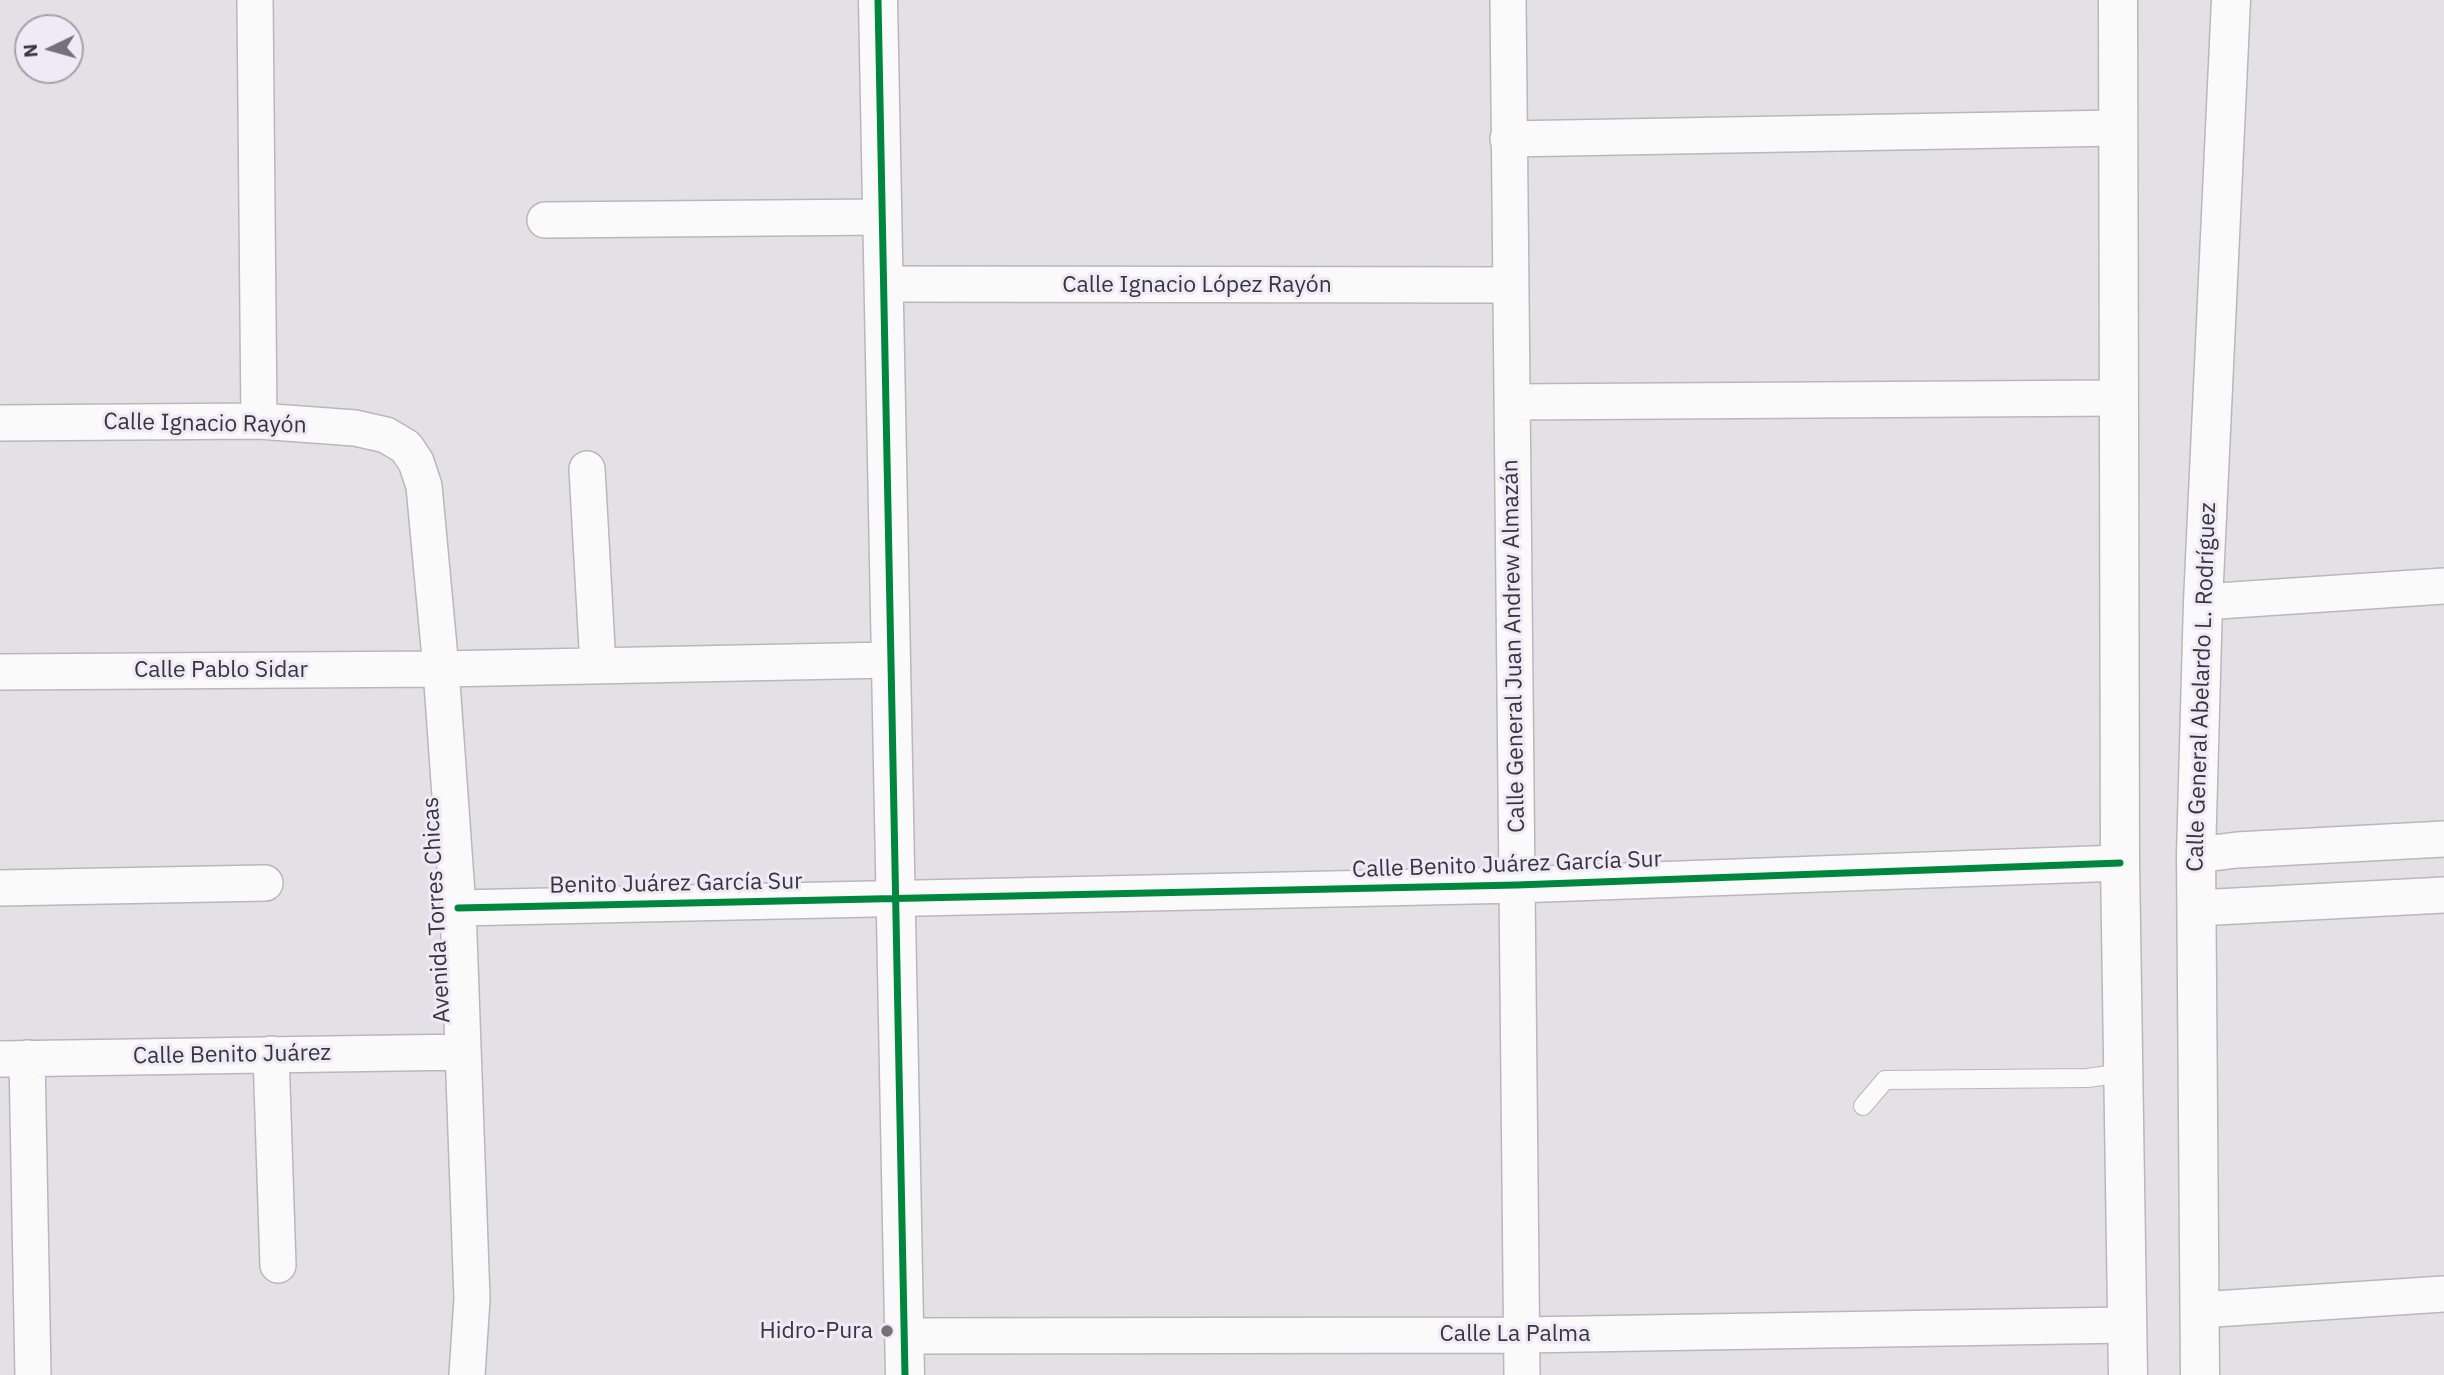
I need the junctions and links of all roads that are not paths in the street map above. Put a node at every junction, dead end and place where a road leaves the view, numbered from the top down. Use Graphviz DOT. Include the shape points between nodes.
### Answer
graph roads {
  1 [pos="256,0"];
  2 [pos="878,0"];
  3 [pos="1508,0"];
  4 [pos="2118,0"];
  5 [pos="2231,0"];
  6 [pos="2117,128"];
  7 [pos="1508,139"];
  8 [pos="882,217"];
  9 [pos="545,220"];
  10 [pos="883,284"];
  11 [pos="1510,285"];
  12 [pos="2118,398"];
  13 [pos="1512,402"];
  14 [pos="259,421"];
  15 [pos="0,423"];
  16 [pos="406,447"];
  17 [pos="587,469"];
  18 [pos="2444,586"];
  19 [pos="2203,602"];
  20 [pos="890,660"];
  21 [pos="598,666"];
  22 [pos="441,669"];
  23 [pos="0,672"];
  24 [pos="2444,839"];
  25 [pos="2196,855"];
  26 [pos="2120,863"];
  27 [pos="265,883"];
  28 [pos="1517,885"];
  29 [pos="0,888"];
  30 [pos="2444,895"];
  31 [pos="895,898"];
  32 [pos="458,908"];
  33 [pos="2197,908"];
  34 [pos="463,1052"];
  35 [pos="271,1054"];
  36 [pos="13,1059"];
  37 [pos="2124,1073"];
  38 [pos="1863,1106"];
  39 [pos="278,1265"];
  40 [pos="2444,1294"];
  41 [pos="2199,1310"];
  42 [pos="2126,1325"];
  43 [pos="1522,1335"];
  44 [pos="905,1336"];
  45 [pos="33,1375"];
  46 [pos="467,1375"];
  47 [pos="905,1375"];
  48 [pos="1522,1375"];
  49 [pos="2129,1375"];
  50 [pos="2200,1375"];
  1 -- 14 [label="street"];
  2 -- 8 [label="main road"];
  3 -- 7 [label="street, Calle General Juan Andrew Almazán"];
  4 -- 6 [label="main road"];
  5 -- 19 [label="main road, Calle General Abelardo L. Rodríguez"];
  6 -- 7 [label="street"];
  6 -- 12 [label="main road"];
  7 -- 11 [label="street, Calle General Juan Andrew Almazán"];
  8 -- 9 [label="street"];
  8 -- 10 [label="main road"];
  10 -- 11 [label="street, Calle Ignacio López Rayón"];
  10 -- 20 [label="main road"];
  11 -- 13 [label="street, Calle General Juan Andrew Almazán"];
  12 -- 13 [label="street"];
  12 -- 26 [label="main road"];
  13 -- 28 [label="street, Calle General Juan Andrew Almazán"];
  14 -- 15 [label="street, Calle Ignacio Rayón"];
  14 -- 16 [label="street, Calle Ignacio Rayón" via="355,428 386,435"];
  16 -- 22 [label="street, Avenida Torres Chicas" via="424,486"];
  17 -- 21 [label="street"];
  18 -- 19 [label="street"];
  19 -- 25 [label="main road, Calle General Abelardo L. Rodríguez"];
  20 -- 21 [label="street, Calle Pablo Sidar"];
  20 -- 31 [label="main road"];
  21 -- 22 [label="street, Calle Pablo Sidar"];
  22 -- 23 [label="street, Calle Pablo Sidar"];
  22 -- 32 [label="street, Avenida Torres Chicas"];
  24 -- 25 [label="street"];
  25 -- 33 [label="main road, Calle General Abelardo L. Rodríguez"];
  26 -- 28 [label="street, Calle Benito Juárez García Sur"];
  26 -- 37 [label="main road"];
  27 -- 29 [label="street"];
  28 -- 31 [label="street, Calle Benito Juárez García Sur"];
  28 -- 43 [label="street, Calle General Juan Andrew Almazán"];
  30 -- 33 [label="street"];
  31 -- 32 [label="street, Benito Juárez García Sur"];
  31 -- 44 [label="main road"];
  32 -- 34 [label="street, Avenida Torres Chicas"];
  33 -- 41 [label="main road, Calle General Abelardo L. Rodríguez"];
  34 -- 35 [label="street, Calle Benito Juárez"];
  34 -- 46 [label="street, Avenida Torres Chicas" via="472,1299"];
  35 -- 36 [label="street, Calle Benito Juárez"];
  35 -- 39 [label="street"];
  36 -- 45 [label="street"];
  37 -- 38 [label="lane" via="2087,1078 1885,1080"];
  37 -- 42 [label="main road"];
  40 -- 41 [label="street"];
  41 -- 50 [label="main road, Calle General Abelardo L. Rodríguez"];
  42 -- 43 [label="street, Calle La Palma"];
  42 -- 49 [label="main road"];
  43 -- 44 [label="street, Calle La Palma"];
  43 -- 48 [label="street, Calle General Juan Andrew Almazán"];
  44 -- 47 [label="main road"];
}
